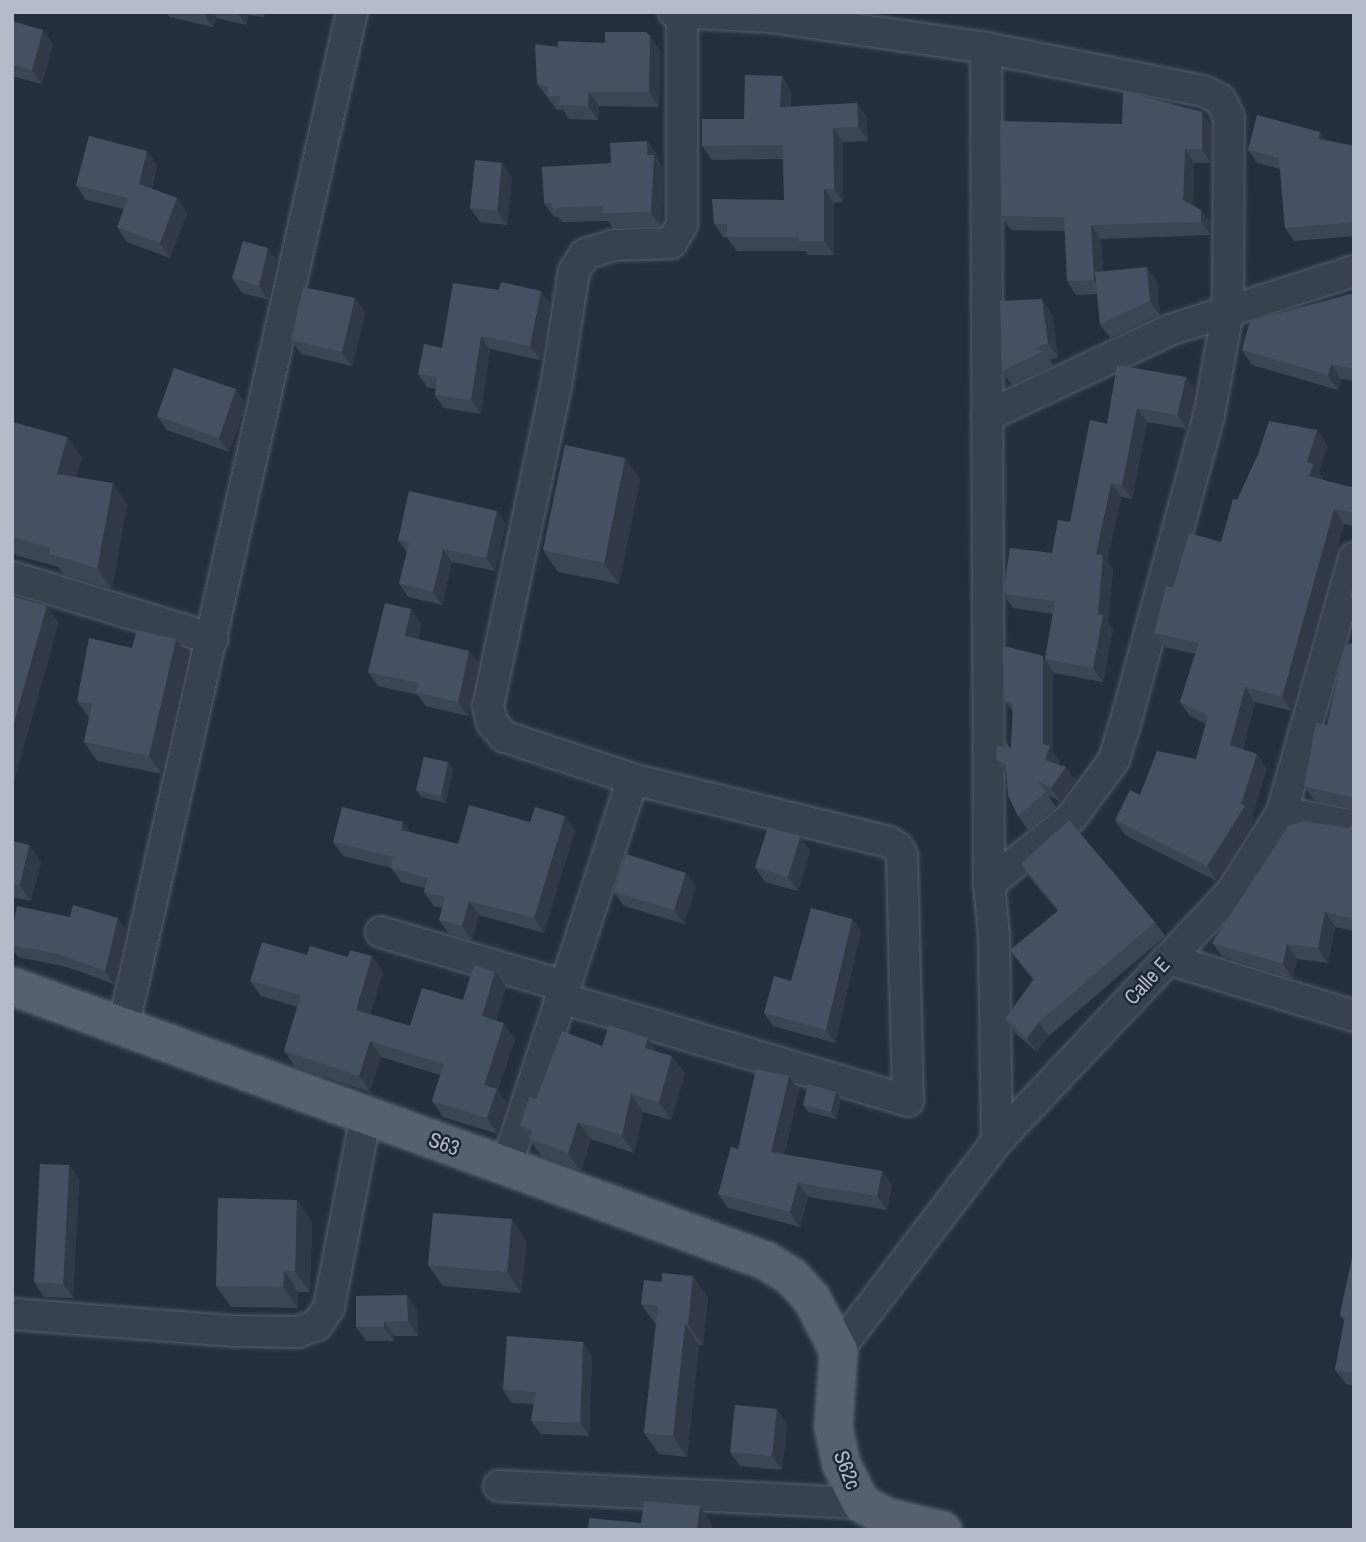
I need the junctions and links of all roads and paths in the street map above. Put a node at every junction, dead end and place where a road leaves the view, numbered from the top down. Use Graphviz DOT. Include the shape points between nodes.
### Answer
graph roads {
  1 [pos="352,12"];
  2 [pos="674,12"];
  3 [pos="682,12"];
  4 [pos="986,48"];
  5 [pos="1354,271"];
  6 [pos="1228,311"];
  7 [pos="987,416"];
  8 [pos="1354,558"];
  9 [pos="12,577"];
  10 [pos="1346,620"];
  11 [pos="213,639"];
  12 [pos="634,779"];
  13 [pos="1282,812"];
  14 [pos="1354,826"];
  15 [pos="989,884"];
  16 [pos="381,932"];
  17 [pos="1168,959"];
  18 [pos="12,986"];
  19 [pos="563,992"];
  20 [pos="1354,1016"];
  21 [pos="123,1028"];
  22 [pos="366,1115"];
  23 [pos="997,1141"];
  24 [pos="506,1167"];
  25 [pos="12,1314"];
  26 [pos="838,1350"];
  27 [pos="499,1486"];
  28 [pos="861,1503"];
  29 [pos="923,1528"];
  1 -- 11 [label="street"];
  2 -- 3 [label="street"];
  3 -- 4 [label="street" via="771,16"];
  3 -- 12 [label="street" via="682,225 671,243 614,245 585,254 574,271 556,387 488,706 492,723 505,737"];
  4 -- 6 [label="street" via="1204,92 1221,100 1229,117"];
  4 -- 7 [label="street"];
  5 -- 6 [label="street"];
  6 -- 7 [label="street" via="1170,330"];
  6 -- 15 [label="street" via="1209,415 1114,760 1071,818"];
  7 -- 15 [label="street"];
  8 -- 10 [label="street, Calle E"];
  9 -- 11 [label="street"];
  10 -- 13 [label="street, Calle E"];
  11 -- 21 [label="street"];
  12 -- 19 [label="street"];
  12 -- 19 [label="street" via="889,842 898,848 902,855 908,1101"];
  13 -- 14 [label="street"];
  13 -- 17 [label="street, Calle E" via="1230,894"];
  15 -- 23 [label="street"];
  16 -- 19 [label="street"];
  17 -- 20 [label="street"];
  17 -- 23 [label="street, Calle E"];
  18 -- 21 [label="main road, S63"];
  19 -- 24 [label="street"];
  21 -- 22 [label="main road, S63"];
  22 -- 24 [label="main road, S63"];
  22 -- 25 [label="street" via="329,1307 317,1325 298,1332 234,1331"];
  23 -- 26 [label="street, Calle E"];
  24 -- 26 [label="main road, S63" via="765,1261 791,1276 811,1298"];
  26 -- 28 [label="main road, S62c" via="833,1427 841,1464"];
  27 -- 28 [label="street"];
  28 -- 29 [label="main road, S62c"];
}
